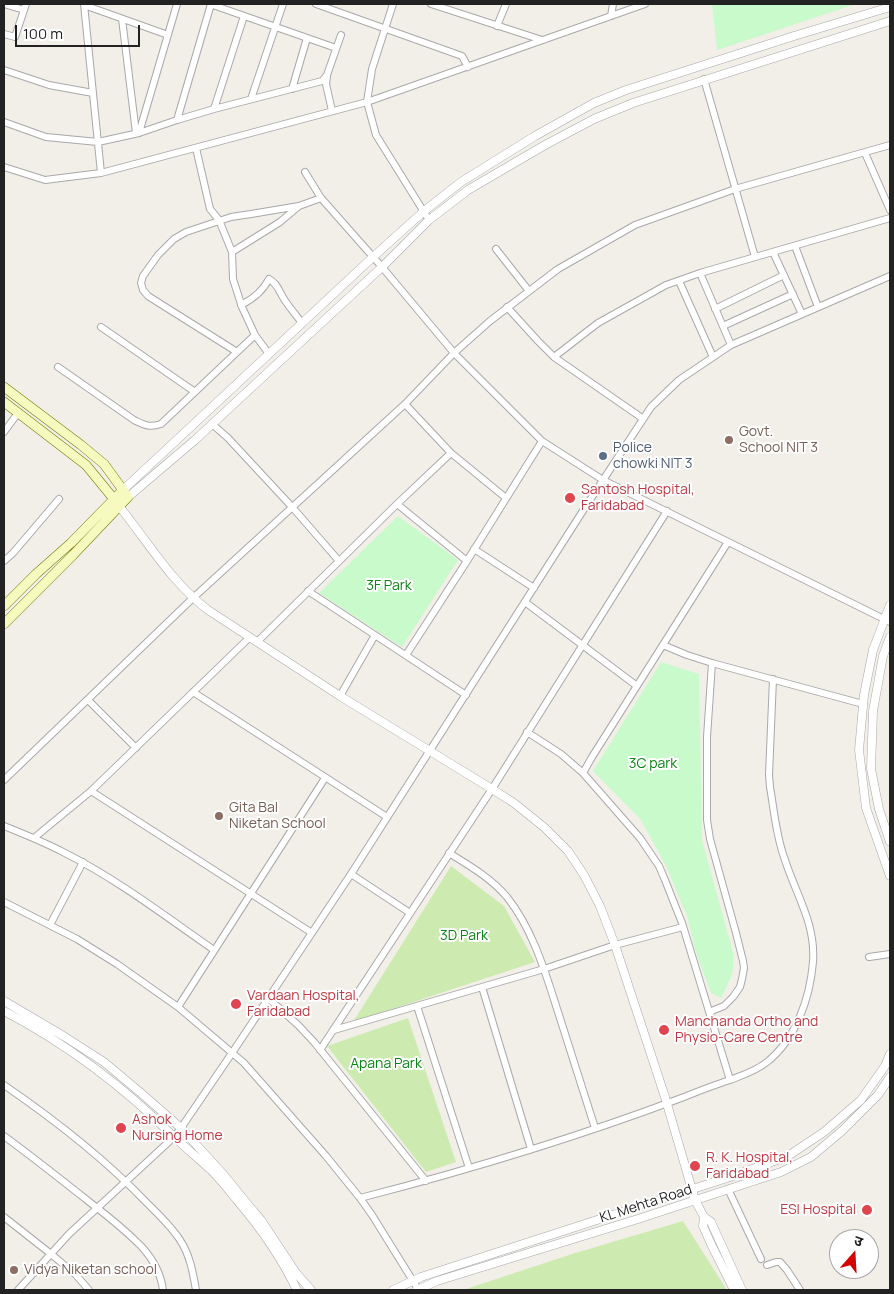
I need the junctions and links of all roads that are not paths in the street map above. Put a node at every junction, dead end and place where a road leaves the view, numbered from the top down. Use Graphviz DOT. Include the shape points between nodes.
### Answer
graph roads {
  1 [pos="4,4"];
  2 [pos="178,4"];
  3 [pos="211,4"];
  4 [pos="283,4"];
  5 [pos="316,4"];
  6 [pos="393,4"];
  7 [pos="431,4"];
  8 [pos="506,4"];
  9 [pos="613,4"];
  10 [pos="645,4"];
  11 [pos="84,5"];
  12 [pos="25,7"];
  13 [pos="890,7"];
  14 [pos="244,16"];
  15 [pos="611,16"];
  16 [pos="122,18"];
  17 [pos="890,21"];
  18 [pos="275,26"];
  19 [pos="497,26"];
  20 [pos="385,28"];
  21 [pos="4,34"];
  22 [pos="168,35"];
  23 [pos="341,35"];
  24 [pos="307,38"];
  25 [pos="542,40"];
  26 [pos="336,48"];
  27 [pos="468,67"];
  28 [pos="4,70"];
  29 [pos="327,75"];
  30 [pos="704,79"];
  31 [pos="292,89"];
  32 [pos="93,93"];
  33 [pos="251,99"];
  34 [pos="367,102"];
  35 [pos="214,109"];
  36 [pos="332,111"];
  37 [pos="177,120"];
  38 [pos="4,122"];
  39 [pos="137,133"];
  40 [pos="98,142"];
  41 [pos="890,146"];
  42 [pos="196,148"];
  43 [pos="865,153"];
  44 [pos="4,167"];
  45 [pos="306,172"];
  46 [pos="101,173"];
  47 [pos="735,188"];
  48 [pos="321,198"];
  49 [pos="299,206"];
  50 [pos="890,210"];
  51 [pos="423,212"];
  52 [pos="890,218"];
  53 [pos="219,220"];
  54 [pos="429,220"];
  55 [pos="795,246"];
  56 [pos="496,248"];
  57 [pos="232,252"];
  58 [pos="773,252"];
  59 [pos="373,257"];
  60 [pos="755,257"];
  61 [pos="382,267"];
  62 [pos="700,273"];
  63 [pos="784,275"];
  64 [pos="890,276"];
  65 [pos="679,281"];
  66 [pos="529,291"];
  67 [pos="793,294"];
  68 [pos="242,305"];
  69 [pos="508,307"];
  70 [pos="818,307"];
  71 [pos="715,309"];
  72 [pos="802,314"];
  73 [pos="302,323"];
  74 [pos="723,326"];
  75 [pos="101,327"];
  76 [pos="255,335"];
  77 [pos="731,345"];
  78 [pos="237,352"];
  79 [pos="269,354"];
  80 [pos="454,354"];
  81 [pos="554,357"];
  82 [pos="713,357"];
  83 [pos="58,367"];
  84 [pos="4,387"];
  85 [pos="195,392"];
  86 [pos="4,402"];
  87 [pos="405,404"];
  88 [pos="18,413"];
  89 [pos="642,418"];
  90 [pos="212,424"];
  91 [pos="4,432"];
  92 [pos="542,441"];
  93 [pos="451,452"];
  94 [pos="603,480"];
  95 [pos="125,494"];
  96 [pos="506,498"];
  97 [pos="59,499"];
  98 [pos="117,502"];
  99 [pos="397,504"];
  100 [pos="293,508"];
  101 [pos="667,511"];
  102 [pos="728,542"];
  103 [pos="474,549"];
  104 [pos="4,561"];
  105 [pos="339,561"];
  106 [pos="466,562"];
  107 [pos="534,588"];
  108 [pos="308,591"];
  109 [pos="193,598"];
  110 [pos="525,602"];
  111 [pos="890,605"];
  112 [pos="4,606"];
  113 [pos="888,621"];
  114 [pos="4,624"];
  115 [pos="375,635"];
  116 [pos="890,637"];
  117 [pos="253,639"];
  118 [pos="663,645"];
  119 [pos="583,646"];
  120 [pos="406,655"];
  121 [pos="712,663"];
  122 [pos="773,679"];
  123 [pos="637,686"];
  124 [pos="193,692"];
  125 [pos="466,695"];
  126 [pos="340,696"];
  127 [pos="88,700"];
  128 [pos="863,704"];
  129 [pos="527,732"];
  130 [pos="136,748"];
  131 [pos="430,751"];
  132 [pos="583,774"];
  133 [pos="325,778"];
  134 [pos="4,780"];
  135 [pos="492,789"];
  136 [pos="90,791"];
  137 [pos="387,817"];
  138 [pos="4,826"];
  139 [pos="34,838"];
  140 [pos="890,842"];
  141 [pos="449,853"];
  142 [pos="82,862"];
  143 [pos="351,874"];
  144 [pos="890,876"];
  145 [pos="250,894"];
  146 [pos="4,902"];
  147 [pos="410,913"];
  148 [pos="50,925"];
  149 [pos="683,927"];
  150 [pos="312,933"];
  151 [pos="615,946"];
  152 [pos="214,950"];
  153 [pos="890,954"];
  154 [pos="869,957"];
  155 [pos="544,969"];
  156 [pos="482,987"];
  157 [pos="268,998"];
  158 [pos="4,1001"];
  159 [pos="417,1006"];
  160 [pos="178,1007"];
  161 [pos="4,1011"];
  162 [pos="709,1012"];
  163 [pos="334,1030"];
  164 [pos="320,1050"];
  165 [pos="232,1053"];
  166 [pos="890,1054"];
  167 [pos="890,1077"];
  168 [pos="730,1080"];
  169 [pos="4,1085"];
  170 [pos="667,1104"];
  171 [pos="181,1128"];
  172 [pos="594,1128"];
  173 [pos="4,1136"];
  174 [pos="174,1137"];
  175 [pos="531,1149"];
  176 [pos="469,1168"];
  177 [pos="126,1181"];
  178 [pos="426,1181"];
  179 [pos="728,1189"];
  180 [pos="692,1190"];
  181 [pos="360,1198"];
  182 [pos="696,1200"];
  183 [pos="97,1208"];
  184 [pos="4,1217"];
  185 [pos="704,1218"];
  186 [pos="51,1254"];
  187 [pos="761,1259"];
  188 [pos="768,1265"];
  189 [pos="413,1281"];
  190 [pos="18,1290"];
  191 [pos="89,1290"];
  192 [pos="162,1290"];
  193 [pos="196,1290"];
  194 [pos="296,1290"];
  195 [pos="311,1290"];
  196 [pos="393,1290"];
  197 [pos="417,1290"];
  198 [pos="734,1290"];
  199 [pos="742,1290"];
  200 [pos="800,1290"];
  1 -- 12 [label="street"];
  2 -- 22 [label="street"];
  3 -- 14 [label="street"];
  3 -- 37 [label="street"];
  4 -- 18 [label="street"];
  5 -- 20 [label="street"];
  6 -- 20 [label="street"];
  7 -- 19 [label="street"];
  8 -- 19 [label="street"];
  9 -- 15 [label="street"];
  10 -- 15 [label="street"];
  11 -- 16 [label="street"];
  11 -- 32 [label="street"];
  12 -- 21 [label="street" via="15,38"];
  13 -- 51 [label="street" via="635,87 594,104 461,182"];
  14 -- 18 [label="street"];
  14 -- 35 [label="street"];
  15 -- 25 [label="street"];
  16 -- 22 [label="street"];
  16 -- 39 [label="street"];
  17 -- 30 [label="street"];
  18 -- 24 [label="street"];
  18 -- 33 [label="street"];
  19 -- 25 [label="street"];
  20 -- 27 [label="street" via="462,56"];
  20 -- 34 [label="street" via="372,69"];
  22 -- 39 [label="street"];
  23 -- 26 [label="street"];
  24 -- 26 [label="street"];
  24 -- 31 [label="street"];
  25 -- 27 [label="street"];
  26 -- 29 [label="street"];
  27 -- 34 [label="street"];
  28 -- 32 [label="street" via="49,85"];
  29 -- 31 [label="street" via="322,81"];
  29 -- 36 [label="street"];
  30 -- 47 [label="street"];
  30 -- 54 [label="street" via="594,119 468,190"];
  31 -- 33 [label="street"];
  32 -- 40 [label="street"];
  33 -- 35 [label="street"];
  34 -- 36 [label="street"];
  34 -- 51 [label="street" via="376,135"];
  35 -- 37 [label="street"];
  36 -- 42 [label="street"];
  37 -- 39 [label="street"];
  38 -- 40 [label="street" via="46,136"];
  39 -- 40 [label="street"];
  40 -- 46 [label="street"];
  41 -- 43 [label="street"];
  42 -- 46 [label="street"];
  42 -- 53 [label="street" via="210,209"];
  43 -- 47 [label="street"];
  43 -- 50 [label="street"];
  44 -- 46 [label="street" via="45,180"];
  45 -- 48 [label="street"];
  47 -- 60 [label="street"];
  47 -- 66 [label="street" via="635,225 558,269"];
  48 -- 49 [label="street"];
  48 -- 59 [label="street"];
  49 -- 53 [label="street"];
  49 -- 57 [label="street"];
  51 -- 54 [label="street"];
  51 -- 59 [label="street"];
  52 -- 55 [label="street"];
  53 -- 57 [label="street"];
  53 -- 78 [label="street" via="174,239 158,255 143,276 142,283 148,296"];
  54 -- 61 [label="street"];
  55 -- 58 [label="street"];
  55 -- 70 [label="street"];
  56 -- 66 [label="street"];
  57 -- 68 [label="street" via="233,279"];
  58 -- 60 [label="street"];
  58 -- 63 [label="street"];
  59 -- 61 [label="street"];
  59 -- 73 [label="street"];
  60 -- 62 [label="street"];
  61 -- 80 [label="street"];
  61 -- 90 [label="street"];
  62 -- 65 [label="street"];
  62 -- 71 [label="street"];
  63 -- 67 [label="street"];
  63 -- 71 [label="street"];
  64 -- 70 [label="street"];
  65 -- 81 [label="street" via="666,285 598,324"];
  65 -- 82 [label="street"];
  66 -- 69 [label="street"];
  67 -- 72 [label="street"];
  67 -- 74 [label="street"];
  68 -- 73 [label="street" via="253,298 269,279"];
  68 -- 76 [label="street"];
  69 -- 80 [label="street"];
  69 -- 81 [label="street"];
  70 -- 72 [label="street"];
  71 -- 74 [label="street"];
  72 -- 77 [label="street"];
  73 -- 79 [label="street"];
  74 -- 77 [label="street"];
  75 -- 85 [label="street"];
  76 -- 78 [label="street"];
  76 -- 79 [label="street"];
  77 -- 82 [label="street"];
  78 -- 85 [label="street"];
  79 -- 95 [label="street"];
  80 -- 87 [label="street"];
  80 -- 92 [label="street"];
  81 -- 89 [label="street"];
  82 -- 89 [label="street" via="679,380"];
  83 -- 85 [label="street" via="144,425 161,424"];
  84 -- 95 [label="main road" via="104,464"];
  86 -- 88 [label="main road"];
  87 -- 93 [label="street"];
  87 -- 100 [label="street"];
  88 -- 91 [label="street"];
  88 -- 98 [label="main road" via="86,464"];
  89 -- 94 [label="street"];
  90 -- 95 [label="street"];
  90 -- 100 [label="street"];
  92 -- 94 [label="street"];
  92 -- 96 [label="street"];
  93 -- 96 [label="street"];
  93 -- 99 [label="street"];
  94 -- 101 [label="street"];
  94 -- 107 [label="street"];
  95 -- 98 [label="main road"];
  96 -- 103 [label="street"];
  97 -- 104 [label="street"];
  98 -- 109 [label="street" via="170,573"];
  98 -- 112 [label="main road"];
  98 -- 114 [label="main road" via="74,555"];
  99 -- 105 [label="street"];
  99 -- 106 [label="street"];
  100 -- 105 [label="street"];
  100 -- 109 [label="street"];
  101 -- 102 [label="street"];
  101 -- 119 [label="street"];
  102 -- 113 [label="street"];
  102 -- 118 [label="street"];
  103 -- 106 [label="street"];
  103 -- 107 [label="street"];
  105 -- 108 [label="street"];
  106 -- 120 [label="street"];
  107 -- 110 [label="street"];
  108 -- 115 [label="street"];
  108 -- 117 [label="street"];
  109 -- 117 [label="street"];
  109 -- 127 [label="street"];
  110 -- 119 [label="street"];
  110 -- 125 [label="street"];
  111 -- 113 [label="street"];
  113 -- 128 [label="street" via="873,650"];
  115 -- 120 [label="street"];
  115 -- 126 [label="street"];
  116 -- 140 [label="street" via="883,656 873,711 871,769"];
  117 -- 124 [label="street"];
  117 -- 126 [label="street"];
  118 -- 121 [label="street"];
  118 -- 123 [label="street"];
  119 -- 123 [label="street"];
  119 -- 129 [label="street"];
  120 -- 125 [label="street"];
  121 -- 122 [label="street"];
  121 -- 162 [label="street" via="707,737 708,826 744,968 740,987 733,997 724,1006"];
  122 -- 128 [label="street"];
  122 -- 168 [label="street" via="770,787 784,858 810,927 813,960 805,1002 781,1048 761,1067"];
  123 -- 132 [label="street"];
  124 -- 130 [label="street"];
  124 -- 133 [label="street"];
  125 -- 131 [label="street"];
  126 -- 131 [label="street"];
  127 -- 130 [label="street"];
  127 -- 134 [label="street"];
  128 -- 144 [label="street" via="859,750 866,808"];
  129 -- 132 [label="street" via="561,754"];
  129 -- 135 [label="street"];
  130 -- 136 [label="street"];
  131 -- 135 [label="street"];
  131 -- 137 [label="street"];
  132 -- 149 [label="street" via="640,838 665,880"];
  133 -- 137 [label="street"];
  133 -- 145 [label="street"];
  135 -- 141 [label="street"];
  135 -- 151 [label="street" via="514,803 568,851 600,906"];
  136 -- 139 [label="street"];
  136 -- 145 [label="street"];
  137 -- 143 [label="street"];
  138 -- 139 [label="street"];
  139 -- 142 [label="street"];
  141 -- 147 [label="street"];
  141 -- 155 [label="street" via="484,875 506,896 525,925"];
  142 -- 148 [label="street"];
  142 -- 152 [label="street"];
  143 -- 147 [label="street"];
  143 -- 150 [label="street"];
  145 -- 150 [label="street"];
  145 -- 152 [label="street"];
  146 -- 148 [label="street"];
  147 -- 163 [label="street"];
  148 -- 160 [label="street" via="117,964"];
  149 -- 151 [label="street"];
  149 -- 162 [label="street"];
  150 -- 157 [label="street"];
  151 -- 155 [label="street"];
  151 -- 170 [label="street"];
  152 -- 160 [label="street"];
  153 -- 154 [label="street"];
  155 -- 156 [label="street"];
  155 -- 172 [label="street"];
  156 -- 159 [label="street"];
  156 -- 175 [label="street"];
  157 -- 164 [label="street"];
  157 -- 165 [label="street"];
  158 -- 171 [label="street" via="104,1062"];
  159 -- 163 [label="street"];
  159 -- 176 [label="street"];
  160 -- 165 [label="street"];
  161 -- 174 [label="street" via="106,1076"];
  162 -- 168 [label="street"];
  163 -- 164 [label="street"];
  164 -- 178 [label="street"];
  165 -- 171 [label="street"];
  165 -- 181 [label="street" via="287,1110"];
  166 -- 180 [label="street, KL Mehta Road" via="861,1100 824,1132 788,1156"];
  167 -- 179 [label="street, KL Mehta Road" via="878,1096 811,1156 781,1172"];
  168 -- 170 [label="street"];
  169 -- 177 [label="street" via="78,1139"];
  170 -- 172 [label="street"];
  170 -- 180 [label="street"];
  171 -- 174 [label="street"];
  171 -- 195 [label="street" via="256,1213"];
  172 -- 175 [label="street"];
  173 -- 183 [label="street"];
  174 -- 177 [label="street"];
  174 -- 194 [label="street" via="212,1171 243,1207 276,1252"];
  175 -- 176 [label="street"];
  176 -- 178 [label="street"];
  177 -- 183 [label="street"];
  177 -- 193 [label="street" via="181,1240"];
  178 -- 181 [label="street"];
  179 -- 182 [label="street, KL Mehta Road"];
  179 -- 187 [label="street"];
  180 -- 182 [label="street"];
  180 -- 189 [label="street, KL Mehta Road"];
  181 -- 189 [label="street"];
  182 -- 185 [label="street"];
  182 -- 197 [label="street, KL Mehta Road"];
  183 -- 186 [label="street"];
  183 -- 192 [label="street" via="150,1257"];
  184 -- 186 [label="street"];
  185 -- 198 [label="street" via="703,1226 708,1238"];
  185 -- 199 [label="street" via="711,1222"];
  186 -- 190 [label="street"];
  186 -- 191 [label="street"];
  188 -- 200 [label="street" via="780,1262"];
  189 -- 196 [label="street, KL Mehta Road"];
  189 -- 197 [label="street"];
}
